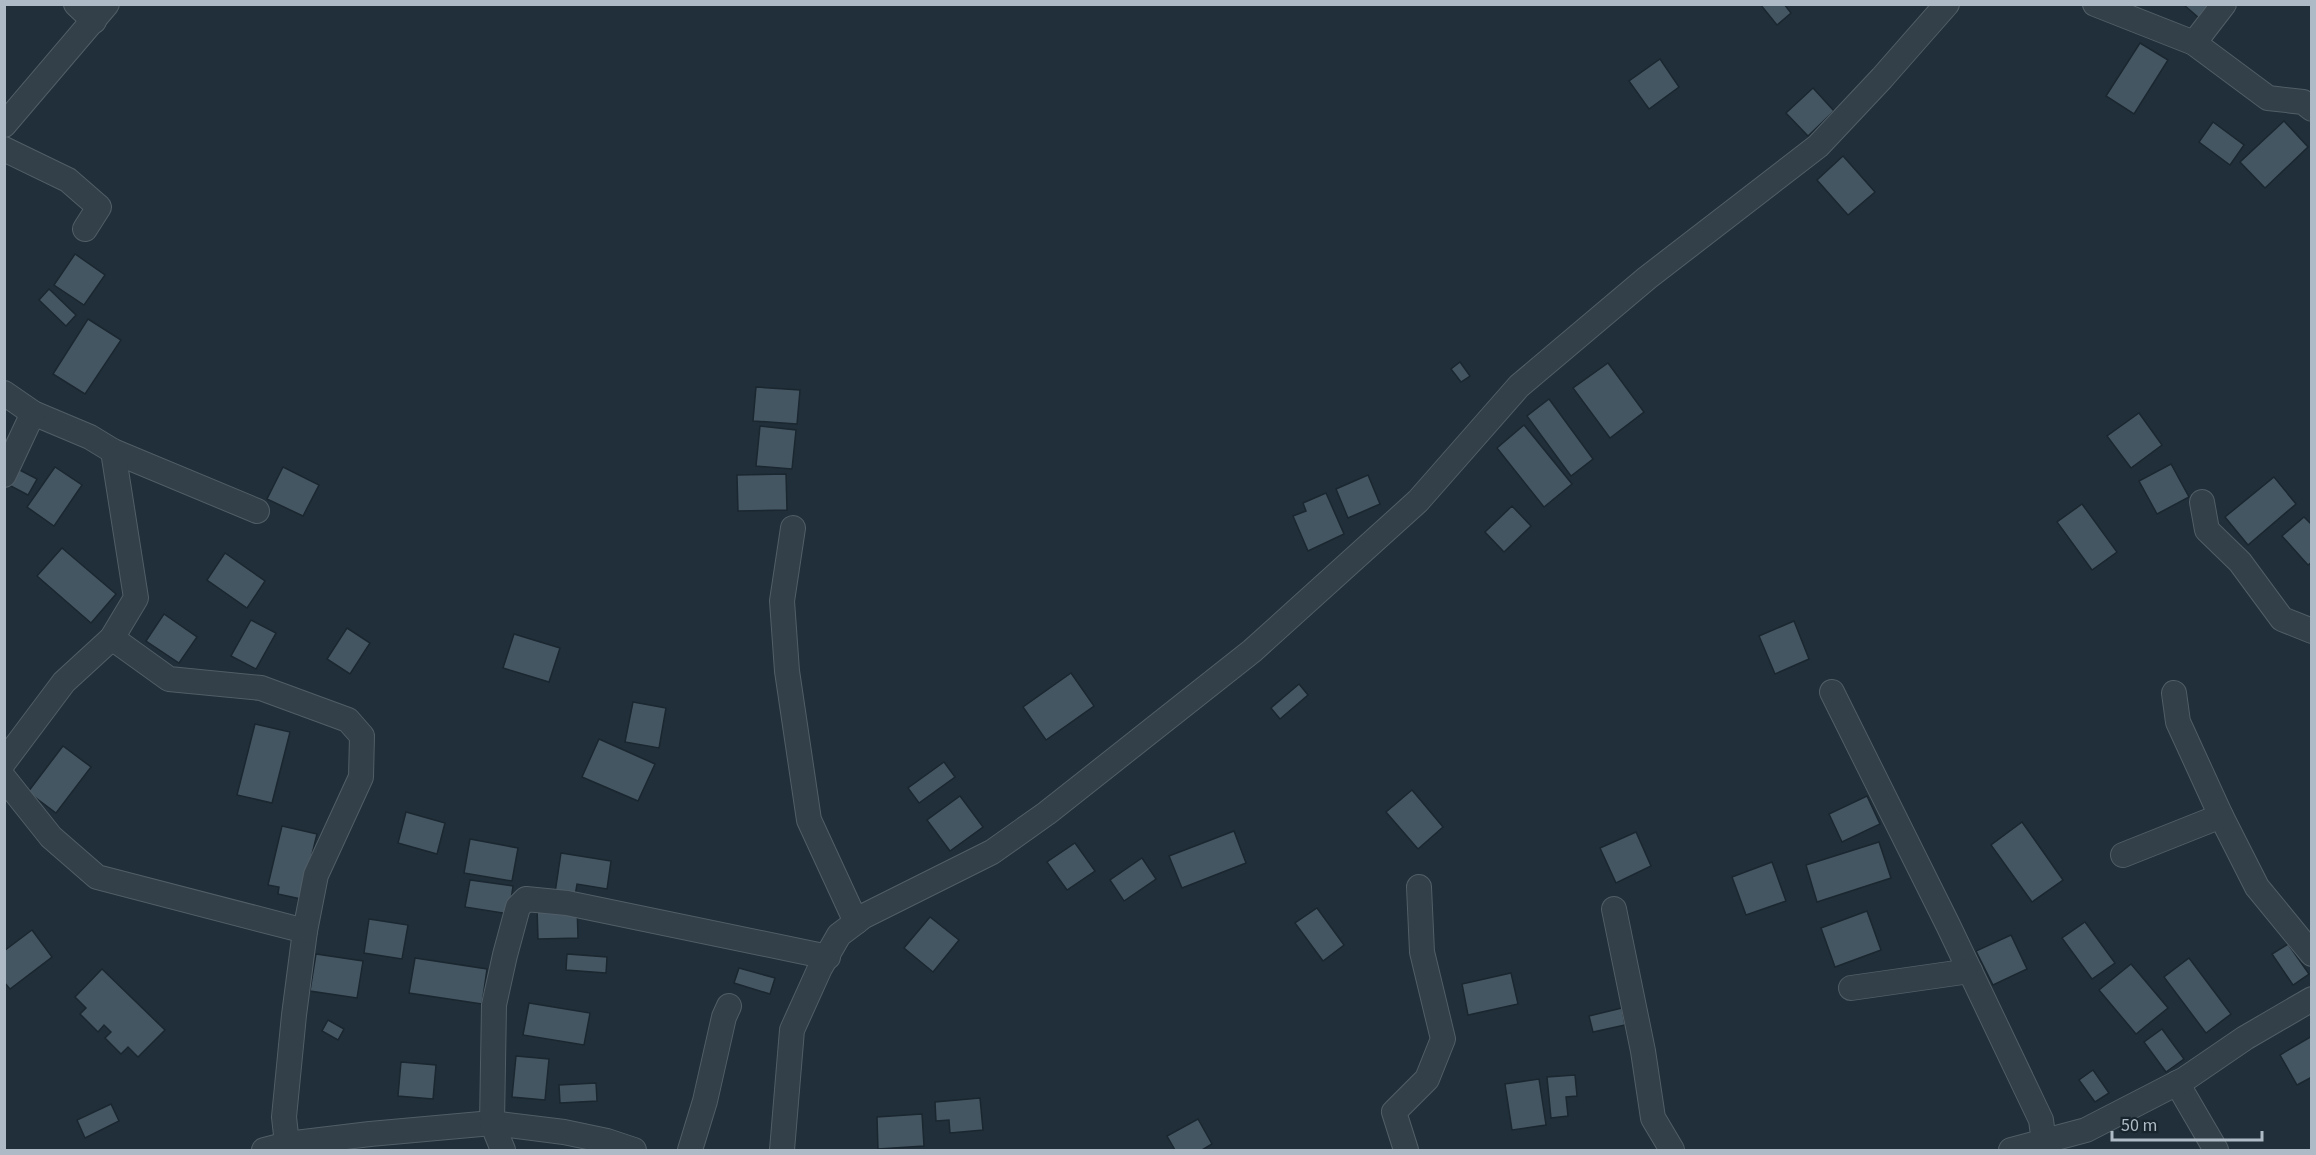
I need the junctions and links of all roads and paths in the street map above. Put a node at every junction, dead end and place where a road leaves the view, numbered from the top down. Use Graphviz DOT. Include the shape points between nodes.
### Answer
graph roads {
  1 [pos="76,4"];
  2 [pos="1947,4"];
  3 [pos="2096,4"];
  4 [pos="2224,4"];
  5 [pos="100,13"];
  6 [pos="2194,43"];
  7 [pos="2312,109"];
  8 [pos="4,125"];
  9 [pos="4,149"];
  10 [pos="85,229"];
  11 [pos="4,393"];
  12 [pos="33,413"];
  13 [pos="113,451"];
  14 [pos="4,476"];
  15 [pos="2202,502"];
  16 [pos="257,511"];
  17 [pos="793,528"];
  18 [pos="2312,631"];
  19 [pos="112,638"];
  20 [pos="1832,692"];
  21 [pos="2174,693"];
  22 [pos="4,762"];
  23 [pos="4,778"];
  24 [pos="2221,816"];
  25 [pos="2123,855"];
  26 [pos="1419,887"];
  27 [pos="1614,909"];
  28 [pos="856,922"];
  29 [pos="305,931"];
  30 [pos="2312,954"];
  31 [pos="828,957"];
  32 [pos="1970,971"];
  33 [pos="1851,988"];
  34 [pos="2312,999"];
  35 [pos="729,1006"];
  36 [pos="2177,1083"];
  37 [pos="492,1124"];
  38 [pos="2044,1142"];
  39 [pos="287,1144"];
  40 [pos="264,1150"];
  41 [pos="503,1150"];
  42 [pos="634,1150"];
  43 [pos="690,1150"];
  44 [pos="782,1150"];
  45 [pos="1406,1150"];
  46 [pos="1672,1150"];
  47 [pos="2011,1150"];
  48 [pos="2216,1150"];
  1 -- 5 [label="street"];
  2 -- 28 [label="street" via="1818,146 1647,278 1519,386 1418,501 1252,651 992,852"];
  3 -- 6 [label="street"];
  4 -- 6 [label="street"];
  5 -- 8 [label="street"];
  6 -- 7 [label="street" via="2268,98 2303,102"];
  9 -- 10 [label="street" via="68,180 99,207"];
  11 -- 12 [label="street"];
  12 -- 13 [label="street"];
  12 -- 14 [label="street"];
  13 -- 16 [label="street"];
  13 -- 19 [label="street" via="136,598"];
  15 -- 18 [label="street" via="2207,530 2240,562 2282,619"];
  17 -- 28 [label="street" via="782,600 787,671 809,820"];
  19 -- 22 [label="street" via="64,682"];
  19 -- 29 [label="street" via="170,679 261,687 348,720 362,736 361,777 316,875"];
  20 -- 32 [label="street"];
  21 -- 24 [label="street" via="2178,722"];
  23 -- 29 [label="street" via="51,837 97,877"];
  24 -- 25 [label="street"];
  24 -- 30 [label="street" via="2257,887"];
  26 -- 45 [label="street" via="1422,952 1443,1038 1427,1079 1394,1112"];
  27 -- 46 [label="street" via="1653,1118"];
  28 -- 31 [label="street" via="839,935"];
  29 -- 39 [label="street" via="284,1117"];
  31 -- 37 [label="street" via="567,903 526,899 518,907 494,1005"];
  31 -- 44 [label="street" via="792,1030"];
  32 -- 33 [label="street"];
  32 -- 38 [label="street" via="2041,1120"];
  34 -- 36 [label="street"];
  35 -- 43 [label="street"];
  36 -- 38 [label="street" via="2086,1130"];
  36 -- 48 [label="street"];
  37 -- 39 [label="street"];
  37 -- 41 [label="street"];
  37 -- 42 [label="street" via="564,1131"];
  38 -- 47 [label="street"];
  39 -- 40 [label="street"];
}
